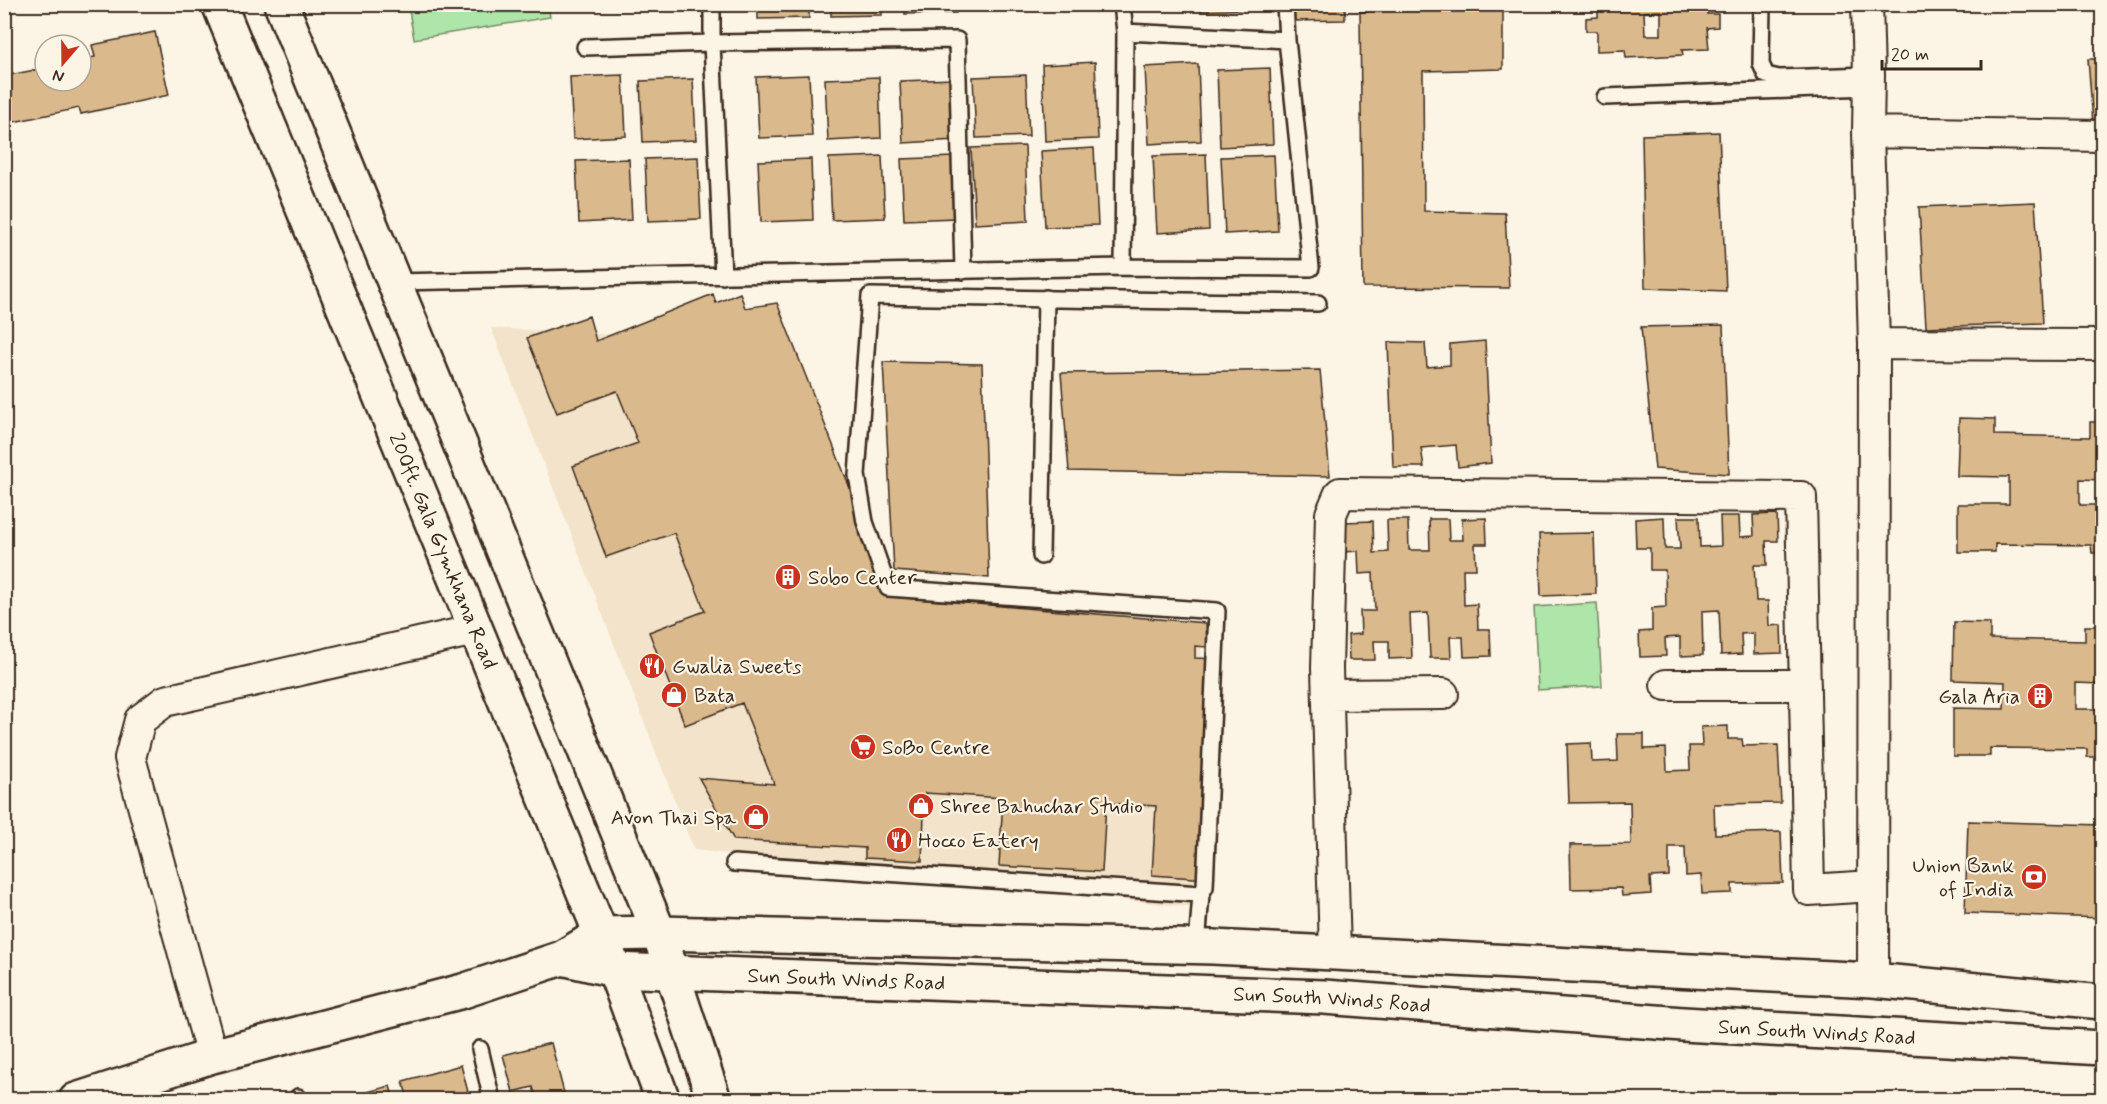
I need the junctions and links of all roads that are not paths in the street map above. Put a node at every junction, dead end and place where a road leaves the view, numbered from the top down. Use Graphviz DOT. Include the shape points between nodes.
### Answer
graph roads {
  1 [pos="219,4"];
  2 [pos="281,4"];
  3 [pos="712,4"];
  4 [pos="1122,4"];
  5 [pos="1285,4"];
  6 [pos="1762,4"];
  7 [pos="1867,4"];
  8 [pos="1125,32"];
  9 [pos="1287,40"];
  10 [pos="712,43"];
  11 [pos="585,47"];
  12 [pos="1869,81"];
  13 [pos="1605,97"];
  14 [pos="1868,132"];
  15 [pos="2103,136"];
  16 [pos="1123,267"];
  17 [pos="963,270"];
  18 [pos="723,276"];
  19 [pos="394,282"];
  20 [pos="1046,298"];
  21 [pos="1318,303"];
  22 [pos="1874,344"];
  23 [pos="2103,345"];
  24 [pos="1041,556"];
  25 [pos="475,630"];
  26 [pos="1666,685"];
  27 [pos="1805,685"];
  28 [pos="1443,694"];
  29 [pos="1328,695"];
  30 [pos="734,863"];
  31 [pos="1873,886"];
  32 [pos="1201,894"];
  33 [pos="601,933"];
  34 [pos="659,933"];
  35 [pos="1197,946"];
  36 [pos="1335,953"];
  37 [pos="562,958"];
  38 [pos="614,970"];
  39 [pos="671,972"];
  40 [pos="1874,980"];
  41 [pos="2103,1002"];
  42 [pos="2103,1048"];
  43 [pos="480,1049"];
  44 [pos="212,1056"];
  45 [pos="76,1100"];
  46 [pos="492,1100"];
  47 [pos="663,1100"];
  48 [pos="714,1100"];
  1 -- 25 [label="street, 200ft. Gala Gymkhana Road"];
  2 -- 19 [label="street"];
  3 -- 10 [label="lane"];
  4 -- 8 [label="lane"];
  5 -- 9 [label="lane"];
  6 -- 12 [label="lane" via="1761,64 1766,75"];
  7 -- 12 [label="street"];
  8 -- 9 [label="lane"];
  8 -- 16 [label="lane"];
  9 -- 16 [label="lane" via="1311,268"];
  10 -- 11 [label="lane"];
  10 -- 17 [label="lane" via="957,40"];
  10 -- 18 [label="lane"];
  12 -- 13 [label="lane"];
  12 -- 14 [label="street"];
  14 -- 15 [label="street"];
  14 -- 22 [label="street"];
  16 -- 17 [label="lane"];
  17 -- 18 [label="lane"];
  18 -- 19 [label="lane"];
  19 -- 34 [label="street"];
  20 -- 21 [label="lane"];
  20 -- 24 [label="lane"];
  20 -- 32 [label="lane" via="870,296 857,475 865,522 888,588 1217,611 1205,886"];
  22 -- 23 [label="street"];
  22 -- 31 [label="street"];
  25 -- 33 [label="street, 200ft. Gala Gymkhana Road"];
  25 -- 44 [label="street" via="165,700 140,720 130,758"];
  26 -- 27 [label="street"];
  27 -- 29 [label="street" via="1801,497 1340,493 1331,514"];
  27 -- 31 [label="street" via="1809,890"];
  28 -- 29 [label="street"];
  29 -- 36 [label="street"];
  30 -- 32 [label="lane"];
  31 -- 40 [label="street"];
  32 -- 35 [label="lane"];
  33 -- 34 [label="street"];
  33 -- 37 [label="street"];
  33 -- 38 [label="street, 200ft. Gala Gymkhana Road"];
  34 -- 35 [label="street"];
  34 -- 39 [label="street"];
  35 -- 36 [label="street"];
  36 -- 40 [label="street"];
  37 -- 38 [label="street, Sun South Winds Road"];
  37 -- 44 [label="street" via="463,991"];
  38 -- 39 [label="street, Sun South Winds Road"];
  38 -- 47 [label="street, 200ft. Gala Gymkhana Road"];
  39 -- 42 [label="street, Sun South Winds Road" via="1324,997 1683,1024"];
  39 -- 48 [label="street"];
  40 -- 41 [label="street"];
  43 -- 46 [label="lane"];
  44 -- 45 [label="street"];
}
